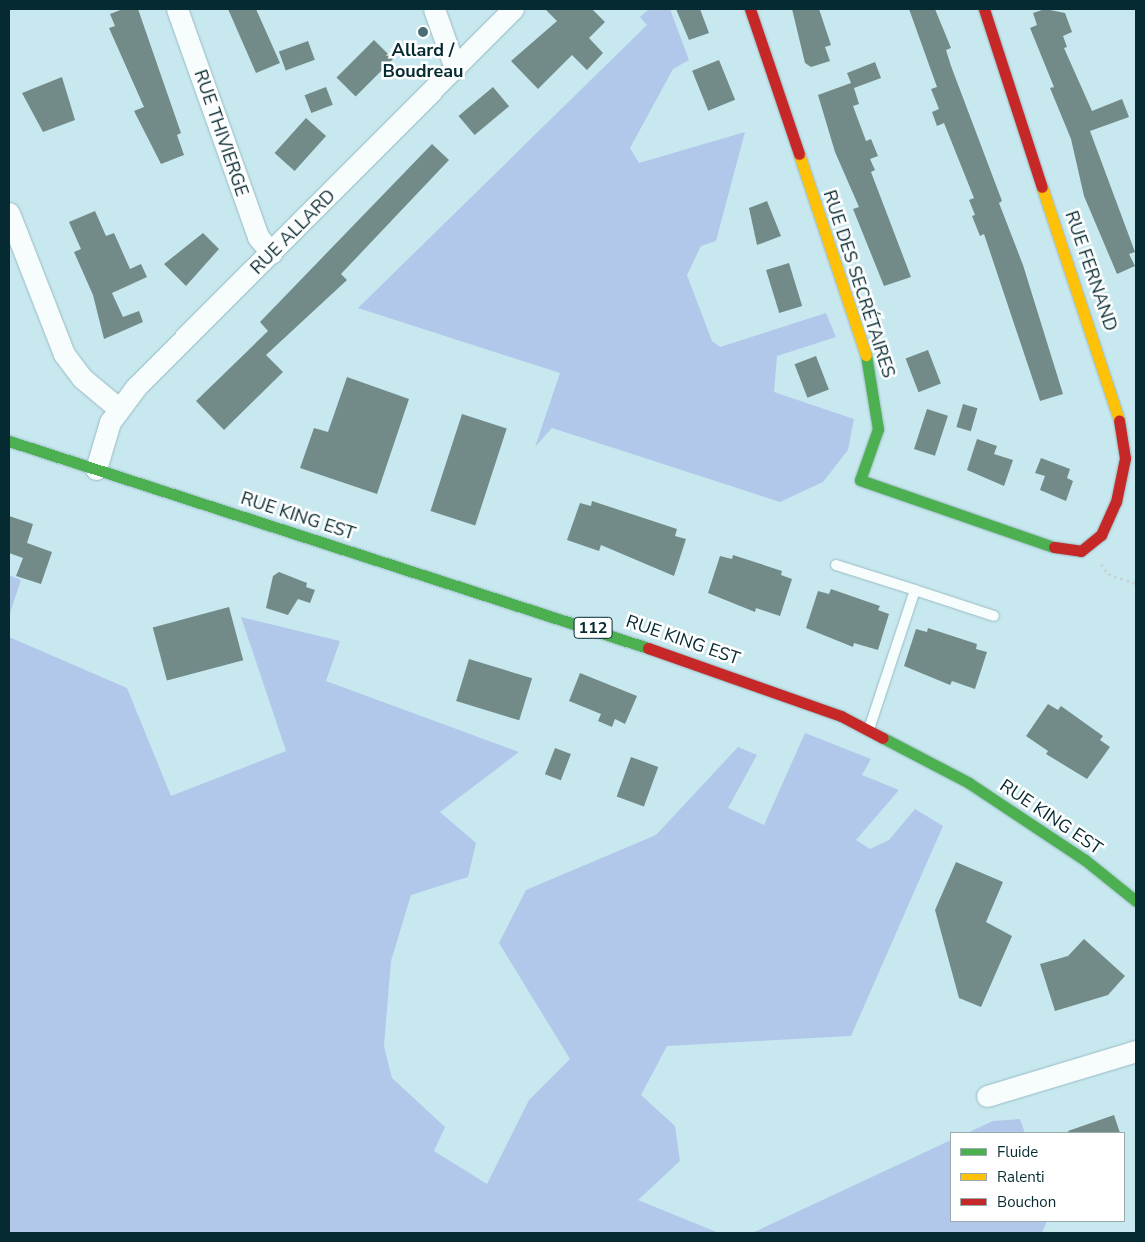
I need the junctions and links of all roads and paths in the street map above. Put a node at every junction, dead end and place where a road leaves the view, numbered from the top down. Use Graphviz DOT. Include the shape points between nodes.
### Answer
graph roads {
  1 [pos="177,9"];
  2 [pos="434,9"];
  3 [pos="513,9"];
  4 [pos="750,9"];
  5 [pos="984,9"];
  6 [pos="455,68"];
  7 [pos="9,214"];
  8 [pos="272,253"];
  9 [pos="118,408"];
  10 [pos="9,441"];
  11 [pos="96,469"];
  12 [pos="1092,545"];
  13 [pos="836,565"];
  14 [pos="1136,583"];
  15 [pos="914,590"];
  16 [pos="994,616"];
  17 [pos="869,730"];
  18 [pos="1136,900"];
  19 [pos="1136,1051"];
  20 [pos="987,1096"];
  1 -- 8 [label="street, RUE THIVIERGE" via="258,237"];
  2 -- 6 [label="street"];
  3 -- 6 [label="street, RUE ALLARD"];
  4 -- 12 [label="street, RUE DES SECRÉTAIRES" via="870,368 878,429 860,480 1069,552"];
  5 -- 12 [label="street, RUE FERNAND" via="1123,433 1125,458 1116,502"];
  6 -- 8 [label="street, RUE ALLARD"];
  7 -- 9 [label="street" via="64,354 82,378"];
  8 -- 9 [label="street, RUE ALLARD"];
  9 -- 11 [label="street, RUE ALLARD" via="104,434"];
  10 -- 11 [label="street, RUE KING EST / 112"];
  11 -- 17 [label="street, RUE KING EST / 112" via="725,672"];
  12 -- 14 [label="path" via="1105,571"];
  13 -- 15 [label="lane"];
  15 -- 16 [label="lane"];
  15 -- 17 [label="lane"];
  17 -- 18 [label="street, RUE KING EST / 112" via="992,798 1085,860"];
  19 -- 20 [label="street"];
}
